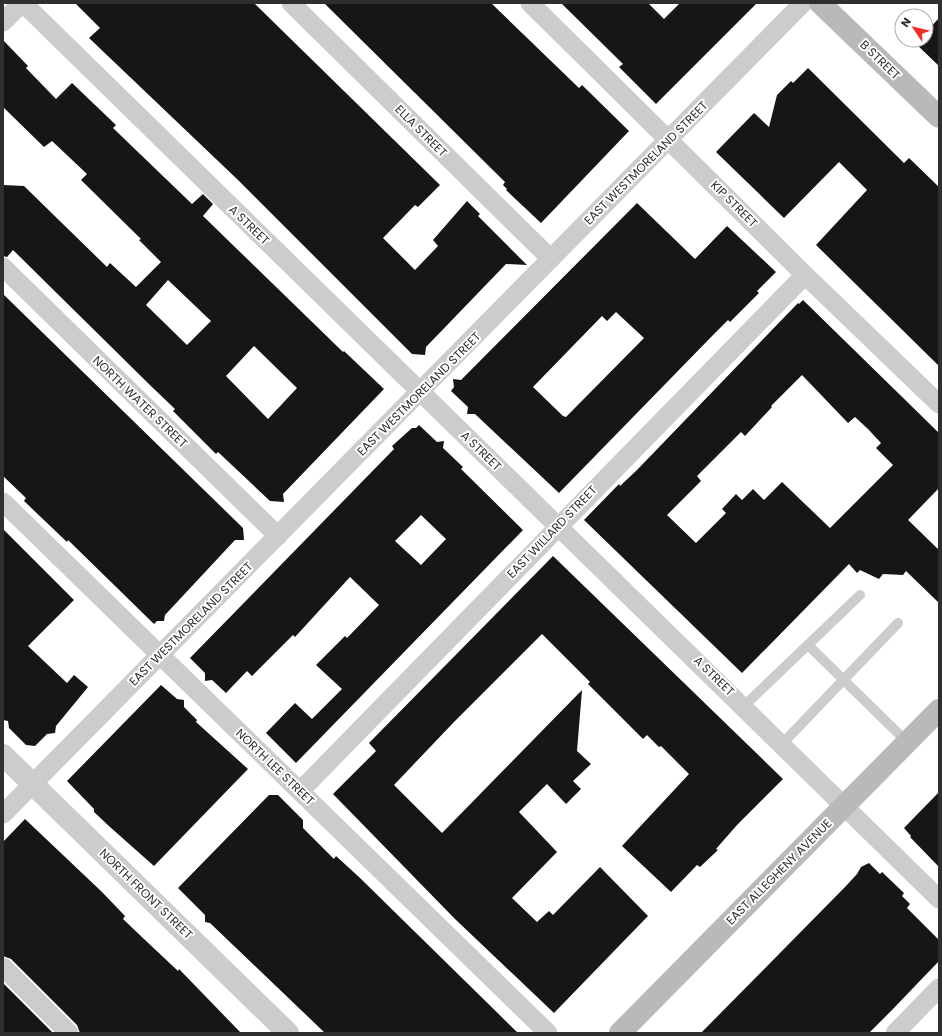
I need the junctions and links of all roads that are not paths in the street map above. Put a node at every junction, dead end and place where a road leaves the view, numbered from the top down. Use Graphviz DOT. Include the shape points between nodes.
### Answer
graph roads {
  1 [pos="23,3"];
  2 [pos="291,3"];
  3 [pos="530,3"];
  4 [pos="804,3"];
  5 [pos="820,3"];
  6 [pos="3,22"];
  7 [pos="939,117"];
  8 [pos="669,139"];
  9 [pos="551,259"];
  10 [pos="3,267"];
  11 [pos="805,275"];
  12 [pos="420,392"];
  13 [pos="939,404"];
  14 [pos="3,502"];
  15 [pos="559,525"];
  16 [pos="278,536"];
  17 [pos="860,595"];
  18 [pos="898,622"];
  19 [pos="808,645"];
  20 [pos="159,656"];
  21 [pos="843,679"];
  22 [pos="744,706"];
  23 [pos="939,710"];
  24 [pos="907,742"];
  25 [pos="782,744"];
  26 [pos="3,755"];
  27 [pos="33,784"];
  28 [pos="300,791"];
  29 [pos="845,805"];
  30 [pos="3,814"];
  31 [pos="939,899"];
  32 [pos="3,968"];
  33 [pos="939,988"];
  34 [pos="69,1033"];
  35 [pos="288,1033"];
  36 [pos="548,1033"];
  37 [pos="620,1033"];
  38 [pos="895,1033"];
  1 -- 6 [label="street"];
  1 -- 12 [label="street, A STREET"];
  2 -- 9 [label="street, ELLA STREET"];
  3 -- 8 [label="street, KIP STREET"];
  4 -- 8 [label="street, EAST WESTMORELAND STREET"];
  5 -- 7 [label="main road, B STREET"];
  8 -- 9 [label="street, EAST WESTMORELAND STREET"];
  8 -- 11 [label="street, KIP STREET"];
  9 -- 12 [label="street, EAST WESTMORELAND STREET"];
  10 -- 16 [label="street, NORTH WATER STREET"];
  11 -- 13 [label="street, KIP STREET"];
  11 -- 15 [label="street, EAST WILLARD STREET"];
  12 -- 15 [label="street, A STREET"];
  12 -- 16 [label="street, EAST WESTMORELAND STREET"];
  14 -- 20 [label="street, NORTH LEE STREET"];
  15 -- 22 [label="street, A STREET"];
  15 -- 28 [label="street, EAST WILLARD STREET"];
  16 -- 20 [label="street, EAST WESTMORELAND STREET"];
  17 -- 19 [label="lane"];
  18 -- 21 [label="lane"];
  19 -- 21 [label="lane"];
  19 -- 22 [label="lane"];
  20 -- 27 [label="street, EAST WESTMORELAND STREET"];
  20 -- 28 [label="street, NORTH LEE STREET"];
  21 -- 24 [label="lane"];
  21 -- 25 [label="lane"];
  22 -- 25 [label="street, A STREET"];
  23 -- 24 [label="main road, EAST ALLEGHENY AVENUE"];
  24 -- 29 [label="main road, EAST ALLEGHENY AVENUE"];
  25 -- 29 [label="street, A STREET"];
  26 -- 27 [label="street, NORTH FRONT STREET"];
  27 -- 30 [label="street, EAST WESTMORELAND STREET"];
  27 -- 35 [label="street, NORTH FRONT STREET"];
  28 -- 36 [label="street, NORTH LEE STREET"];
  29 -- 31 [label="street, A STREET"];
  29 -- 37 [label="main road, EAST ALLEGHENY AVENUE"];
  32 -- 34 [label="street"];
  33 -- 38 [label="street"];
}
